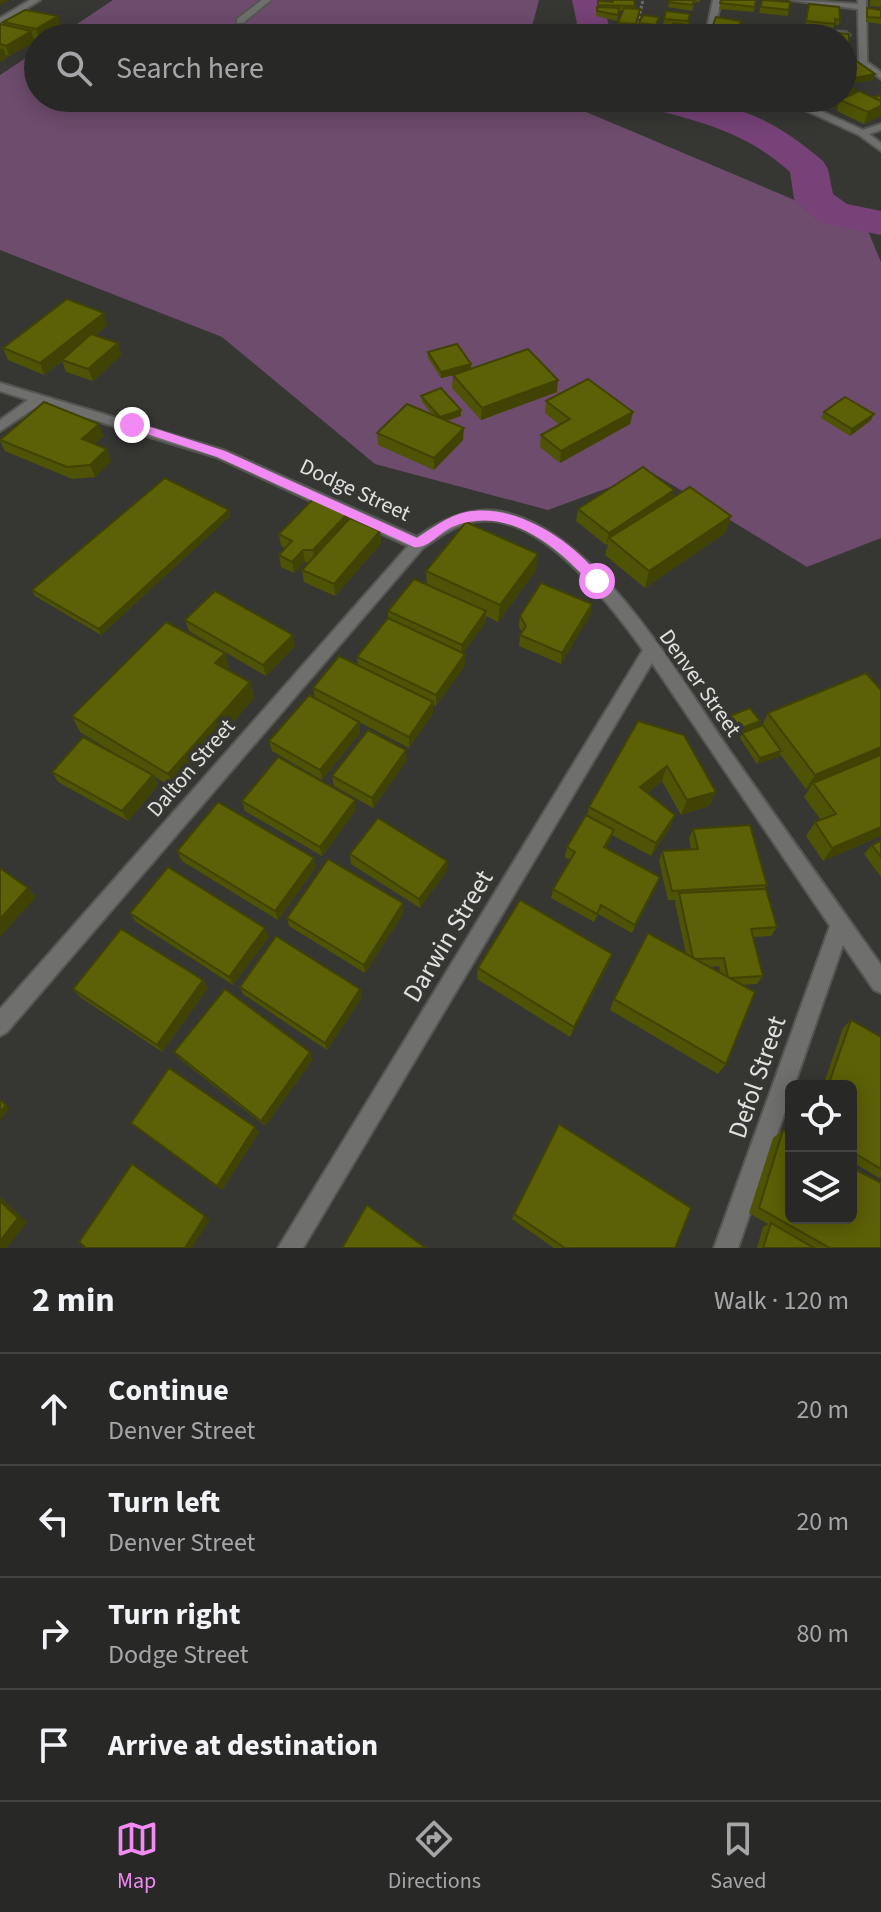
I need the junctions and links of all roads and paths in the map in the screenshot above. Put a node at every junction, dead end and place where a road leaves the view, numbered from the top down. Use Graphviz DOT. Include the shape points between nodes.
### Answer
graph roads {
  1 [pos="36,0"];
  2 [pos="267,0"];
  3 [pos="643,0"];
  4 [pos="717,0"];
  5 [pos="795,0"];
  6 [pos="862,3"];
  7 [pos="240,21"];
  8 [pos="0,22"];
  9 [pos="637,24"];
  10 [pos="712,24"];
  11 [pos="857,36"];
  12 [pos="861,36"];
  13 [pos="881,76"];
  14 [pos="815,112"];
  15 [pos="881,127"];
  16 [pos="862,133"];
  17 [pos="881,148"];
  18 [pos="0,387"];
  19 [pos="40,398"];
  20 [pos="0,427"];
  21 [pos="418,544"];
  22 [pos="651,650"];
  23 [pos="840,924"];
  24 [pos="881,983"];
  25 [pos="0,1025"];
  26 [pos="290,1248"];
  27 [pos="726,1248"];
  1 -- 8 [label="street"];
  2 -- 7 [label="street"];
  3 -- 9 [label="path"];
  4 -- 10 [label="street"];
  5 -- 6 [label="street"];
  6 -- 12 [label="street"];
  11 -- 12 [label="street"];
  12 -- 13 [label="street" via="863,63"];
  14 -- 16 [label="street"];
  15 -- 16 [label="street"];
  16 -- 17 [label="street"];
  18 -- 19 [label="street, Dodge Street"];
  19 -- 20 [label="street"];
  19 -- 21 [label="street, Dodge Street" via="221,454"];
  21 -- 22 [label="street, Denver Street" via="466,516 517,521 570,552"];
  21 -- 25 [label="street, Dalton Street"];
  22 -- 23 [label="street, Denver Street"];
  22 -- 26 [label="street, Darwin Street"];
  23 -- 24 [label="street, Denver Street"];
  23 -- 27 [label="street, Defol Street"];
}
